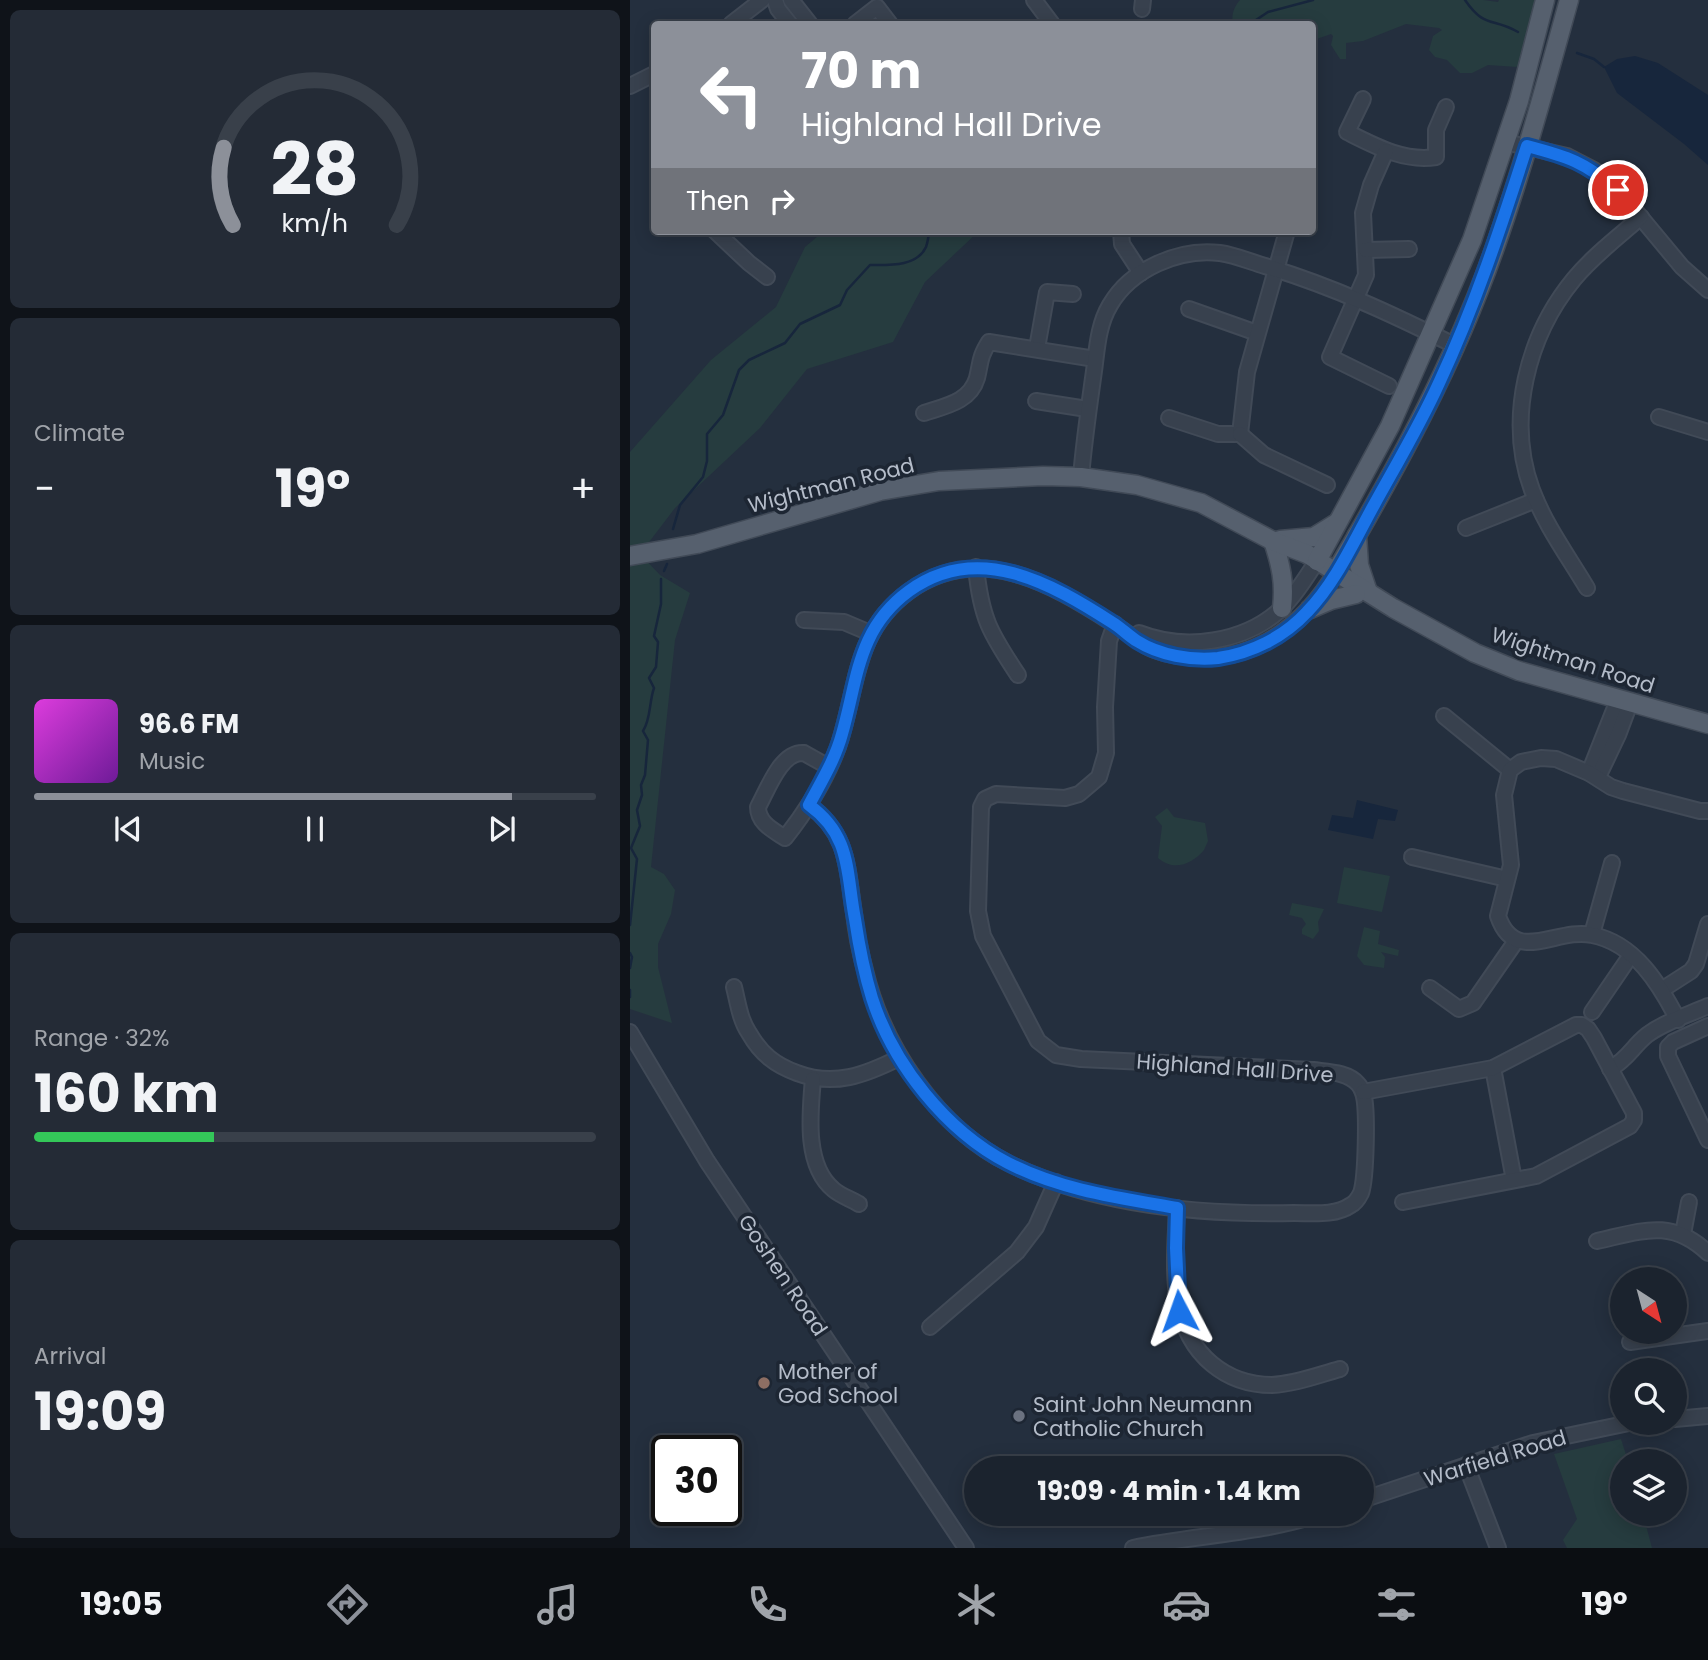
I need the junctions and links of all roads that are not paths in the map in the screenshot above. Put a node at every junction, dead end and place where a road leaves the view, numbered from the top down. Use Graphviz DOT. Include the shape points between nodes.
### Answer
graph roads {
  1 [pos="762,0"];
  2 [pos="775,0"];
  3 [pos="791,0"];
  4 [pos="1545,0"];
  5 [pos="1569,0"];
  6 [pos="1035,1"];
  7 [pos="735,21"];
  8 [pos="788,21"];
  9 [pos="808,21"];
  10 [pos="859,21"];
  11 [pos="888,21"];
  12 [pos="1050,21"];
  13 [pos="651,76"];
  14 [pos="630,86"];
  15 [pos="1363,99"];
  16 [pos="1446,107"];
  17 [pos="1506,142"];
  18 [pos="1527,146"];
  19 [pos="1387,151"];
  20 [pos="1641,217"];
  21 [pos="725,235"];
  22 [pos="1121,235"];
  23 [pos="1286,235"];
  24 [pos="1409,249"];
  25 [pos="1366,250"];
  26 [pos="1277,270"];
  27 [pos="1141,273"];
  28 [pos="767,277"];
  29 [pos="1708,290"];
  30 [pos="1073,294"];
  31 [pos="1357,299"];
  32 [pos="1189,309"];
  33 [pos="1257,333"];
  34 [pos="1431,334"];
  35 [pos="1456,346"];
  36 [pos="1037,348"];
  37 [pos="1095,359"];
  38 [pos="1389,386"];
  39 [pos="1037,401"];
  40 [pos="1087,409"];
  41 [pos="924,413"];
  42 [pos="1659,417"];
  43 [pos="1169,418"];
  44 [pos="1708,432"];
  45 [pos="1240,433"];
  46 [pos="1081,477"];
  47 [pos="1327,485"];
  48 [pos="1536,500"];
  49 [pos="1338,522"];
  50 [pos="1466,528"];
  51 [pos="1357,535"];
  52 [pos="1278,543"];
  53 [pos="630,556"];
  54 [pos="1314,566"];
  55 [pos="976,567"];
  56 [pos="1333,578"];
  57 [pos="1587,588"];
  58 [pos="1362,593"];
  59 [pos="1282,608"];
  60 [pos="1310,609"];
  61 [pos="804,620"];
  62 [pos="1115,624"];
  63 [pos="870,633"];
  64 [pos="1018,675"];
  65 [pos="1624,701"];
  66 [pos="1444,716"];
  67 [pos="1708,724"];
  68 [pos="829,767"];
  69 [pos="1510,770"];
  70 [pos="1594,775"];
  71 [pos="809,805"];
  72 [pos="1708,811"];
  73 [pos="1412,857"];
  74 [pos="1612,863"];
  75 [pos="1507,879"];
  76 [pos="1708,923"];
  77 [pos="1592,934"];
  78 [pos="1516,941"];
  79 [pos="1631,955"];
  80 [pos="734,988"];
  81 [pos="1430,988"];
  82 [pos="1662,989"];
  83 [pos="1708,1006"];
  84 [pos="1592,1012"];
  85 [pos="1678,1020"];
  86 [pos="1708,1026"];
  87 [pos="630,1032"];
  88 [pos="899,1058"];
  89 [pos="1493,1068"];
  90 [pos="1610,1069"];
  91 [pos="813,1079"];
  92 [pos="1363,1092"];
  93 [pos="1708,1140"];
  94 [pos="1514,1180"];
  95 [pos="1056,1182"];
  96 [pos="1404,1202"];
  97 [pos="1689,1202"];
  98 [pos="859,1203"];
  99 [pos="1177,1208"];
  100 [pos="1683,1234"];
  101 [pos="1597,1241"];
  102 [pos="1708,1253"];
  103 [pos="930,1327"];
  104 [pos="1708,1331"];
  105 [pos="1687,1334"];
  106 [pos="1340,1369"];
  107 [pos="1708,1416"];
  108 [pos="1687,1418"];
  109 [pos="1610,1427"];
  110 [pos="1466,1465"];
  111 [pos="1374,1496"];
  112 [pos="1270,1526"];
  113 [pos="966,1548"];
  114 [pos="1133,1548"];
  115 [pos="1498,1548"];
  1 -- 7 [label="street"];
  2 -- 8 [label="street"];
  3 -- 9 [label="street"];
  4 -- 17 [label="main road"];
  5 -- 18 [label="main road"];
  6 -- 12 [label="street"];
  10 -- 11 [label="street" via="877,7"];
  13 -- 14 [label="street"];
  15 -- 19 [label="street" via="1347,132"];
  16 -- 19 [label="street" via="1436,130 1436,157 1421,159"];
  17 -- 18 [label="street"];
  17 -- 34 [label="main road" via="1472,240"];
  18 -- 20 [label="street" via="1567,156 1594,170"];
  18 -- 35 [label="main road" via="1494,250"];
  19 -- 25 [label="street" via="1365,202"];
  20 -- 29 [label="street" via="1682,267"];
  20 -- 48 [label="street" via="1573,281 1537,341 1526,374 1520,426 1524,462"];
  21 -- 28 [label="street"];
  22 -- 27 [label="street" via="1122,244"];
  23 -- 26 [label="street"];
  24 -- 25 [label="street"];
  25 -- 31 [label="street" via="1366,275"];
  26 -- 27 [label="street" via="1221,253 1202,253 1160,262"];
  26 -- 31 [label="street"];
  26 -- 33 [label="street"];
  27 -- 37 [label="street" via="1110,305 1101,324"];
  30 -- 36 [label="street" via="1047,292"];
  31 -- 34 [label="street"];
  31 -- 38 [label="street" via="1330,358"];
  32 -- 33 [label="street"];
  33 -- 45 [label="street"];
  34 -- 35 [label="street"];
  34 -- 49 [label="main road" via="1390,426"];
  35 -- 51 [label="main road"];
  36 -- 37 [label="street"];
  36 -- 41 [label="street" via="989,342 965,397"];
  37 -- 40 [label="street"];
  39 -- 40 [label="street"];
  40 -- 46 [label="street"];
  42 -- 44 [label="street"];
  43 -- 45 [label="street" via="1218,434"];
  45 -- 47 [label="street" via="1264,455"];
  46 -- 52 [label="main road, Wightman Road" via="1150,487 1201,503"];
  46 -- 53 [label="main road, Wightman Road" via="972,478 880,491 697,544"];
  48 -- 50 [label="street"];
  48 -- 57 [label="street"];
  49 -- 52 [label="main road" via="1314,537"];
  49 -- 54 [label="main road"];
  51 -- 56 [label="main road"];
  51 -- 58 [label="main road"];
  52 -- 54 [label="main road, Wightman Road" via="1297,550"];
  52 -- 59 [label="main road"];
  54 -- 56 [label="main road, Wightman Road"];
  54 -- 59 [label="street"];
  55 -- 62 [label="street" via="1027,577"];
  55 -- 63 [label="street" via="946,572 909,591"];
  55 -- 64 [label="street" via="986,622"];
  56 -- 58 [label="main road, Wightman Road"];
  56 -- 60 [label="street"];
  58 -- 60 [label="main road"];
  58 -- 65 [label="main road, Wightman Road" via="1377,606 1393,608 1475,653 1519,671"];
  59 -- 62 [label="street" via="1250,629 1190,643 1153,639"];
  60 -- 62 [label="street" via="1263,645 1216,658 1154,650"];
  61 -- 63 [label="street" via="844,622"];
  62 -- 92 [label="street, Highland Hall Drive" via="1109,640 1106,753 1099,777 1079,794 1065,798 996,794 981,807 979,924 1038,1041 1056,1055 1081,1059 1333,1072 1354,1080"];
  63 -- 68 [label="street"];
  65 -- 67 [label="main road, Wightman Road"];
  65 -- 70 [label="street"];
  66 -- 69 [label="street"];
  68 -- 71 [label="street"];
  68 -- 71 [label="street" via="800,752 793,754 784,761 757,811 766,825 785,838"];
  69 -- 70 [label="street" via="1541,758 1556,759"];
  69 -- 75 [label="street" via="1504,795 1511,853"];
  70 -- 72 [label="street" via="1623,791"];
  71 -- 88 [label="street, Highland Hall Drive" via="831,824 847,859 872,999"];
  73 -- 75 [label="street"];
  74 -- 77 [label="street"];
  75 -- 78 [label="street" via="1498,916"];
  76 -- 82 [label="street" via="1696,964"];
  77 -- 78 [label="street" via="1533,943"];
  77 -- 79 [label="street"];
  78 -- 81 [label="street" via="1466,1008 1460,1009"];
  79 -- 82 [label="street"];
  79 -- 84 [label="street"];
  80 -- 91 [label="street" via="757,1046 781,1068"];
  82 -- 85 [label="street"];
  83 -- 85 [label="street"];
  85 -- 90 [label="street" via="1645,1036 1627,1058"];
  86 -- 93 [label="street" via="1668,1047 1668,1056"];
  87 -- 113 [label="street, Goshen Road" via="707,1161"];
  88 -- 91 [label="street" via="851,1078"];
  88 -- 95 [label="street, Highland Hall Drive" via="970,1138 1010,1164"];
  89 -- 90 [label="street" via="1582,1025"];
  89 -- 92 [label="street"];
  89 -- 94 [label="street"];
  90 -- 94 [label="street" via="1633,1113 1630,1126 1546,1172"];
  91 -- 98 [label="street" via="811,1132 820,1170 835,1191"];
  92 -- 99 [label="street, Highland Hall Drive" via="1361,1192 1353,1204 1337,1212 1231,1214"];
  94 -- 96 [label="street"];
  95 -- 99 [label="street, Highland Hall Drive" via="1108,1197"];
  95 -- 103 [label="street" via="1036,1227 1017,1252"];
  97 -- 100 [label="street"];
  99 -- 106 [label="street" via="1179,1311 1192,1342 1205,1358 1222,1372 1252,1384 1294,1382"];
  100 -- 101 [label="street" via="1655,1229"];
  100 -- 102 [label="street"];
  104 -- 105 [label="street"];
  107 -- 108 [label="street"];
  109 -- 110 [label="street, Warfield Road" via="1533,1443"];
  110 -- 111 [label="street, Warfield Road"];
  110 -- 115 [label="street"];
  112 -- 114 [label="street"];
}
